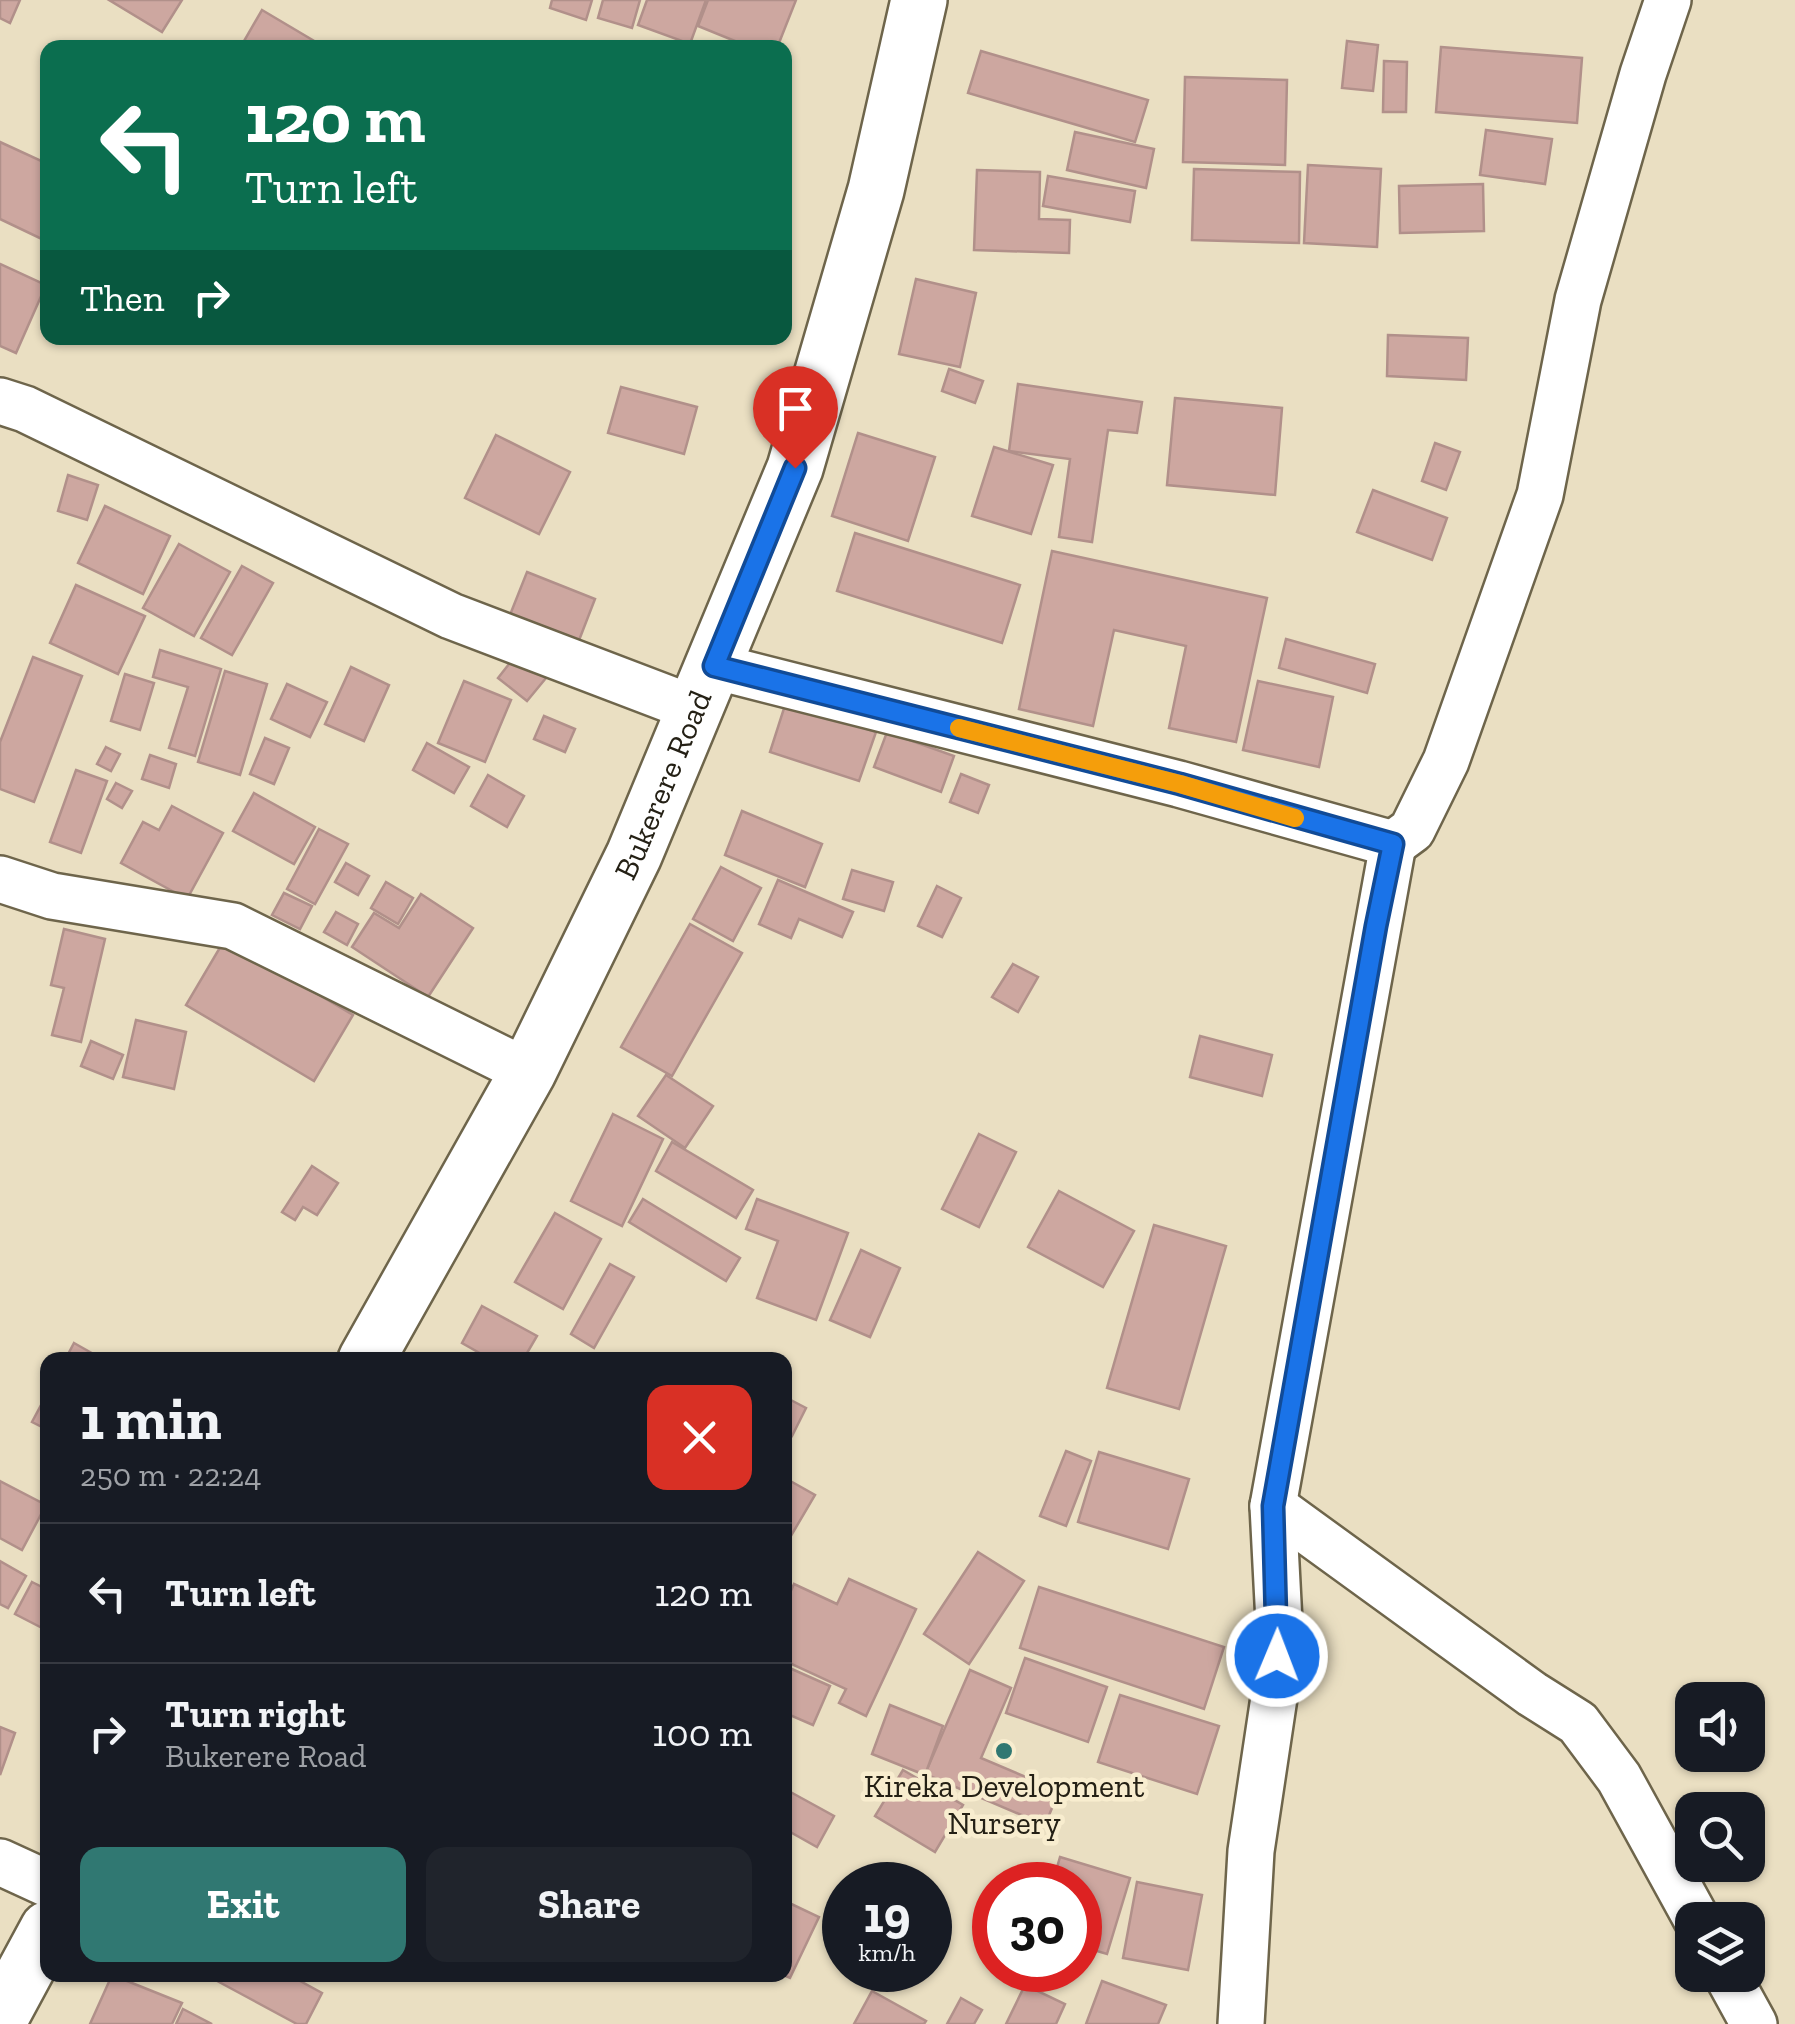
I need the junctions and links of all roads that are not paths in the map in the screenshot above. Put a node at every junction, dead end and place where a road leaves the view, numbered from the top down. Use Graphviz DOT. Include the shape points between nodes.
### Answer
graph roads {
  1 [pos="920,0"];
  2 [pos="1668,0"];
  3 [pos="0,401"];
  4 [pos="704,688"];
  5 [pos="1393,844"];
  6 [pos="0,879"];
  7 [pos="528,1072"];
  8 [pos="370,1352"];
  9 [pos="1273,1506"];
  10 [pos="0,1862"];
  11 [pos="40,1880"];
  12 [pos="1687,1902"];
  13 [pos="40,1944"];
  14 [pos="1736,1992"];
  15 [pos="0,2018"];
  16 [pos="1241,2024"];
  17 [pos="1754,2024"];
  1 -- 4 [label="street, Bukerere Road" via="876,190 795,468"];
  2 -- 5 [label="street" via="1578,300 1540,495 1446,761 1412,830"];
  3 -- 4 [label="street" via="451,616"];
  4 -- 5 [label="street" via="1180,784"];
  4 -- 7 [label="street, Bukerere Road" via="634,856"];
  5 -- 9 [label="street"];
  6 -- 7 [label="street" via="52,896 234,926"];
  7 -- 8 [label="street, Bukerere Road"];
  9 -- 12 [label="street" via="1578,1723 1619,1778"];
  9 -- 16 [label="street" via="1275,1691 1251,1850"];
  10 -- 11 [label="street"];
  13 -- 15 [label="street"];
  14 -- 17 [label="street"];
}
